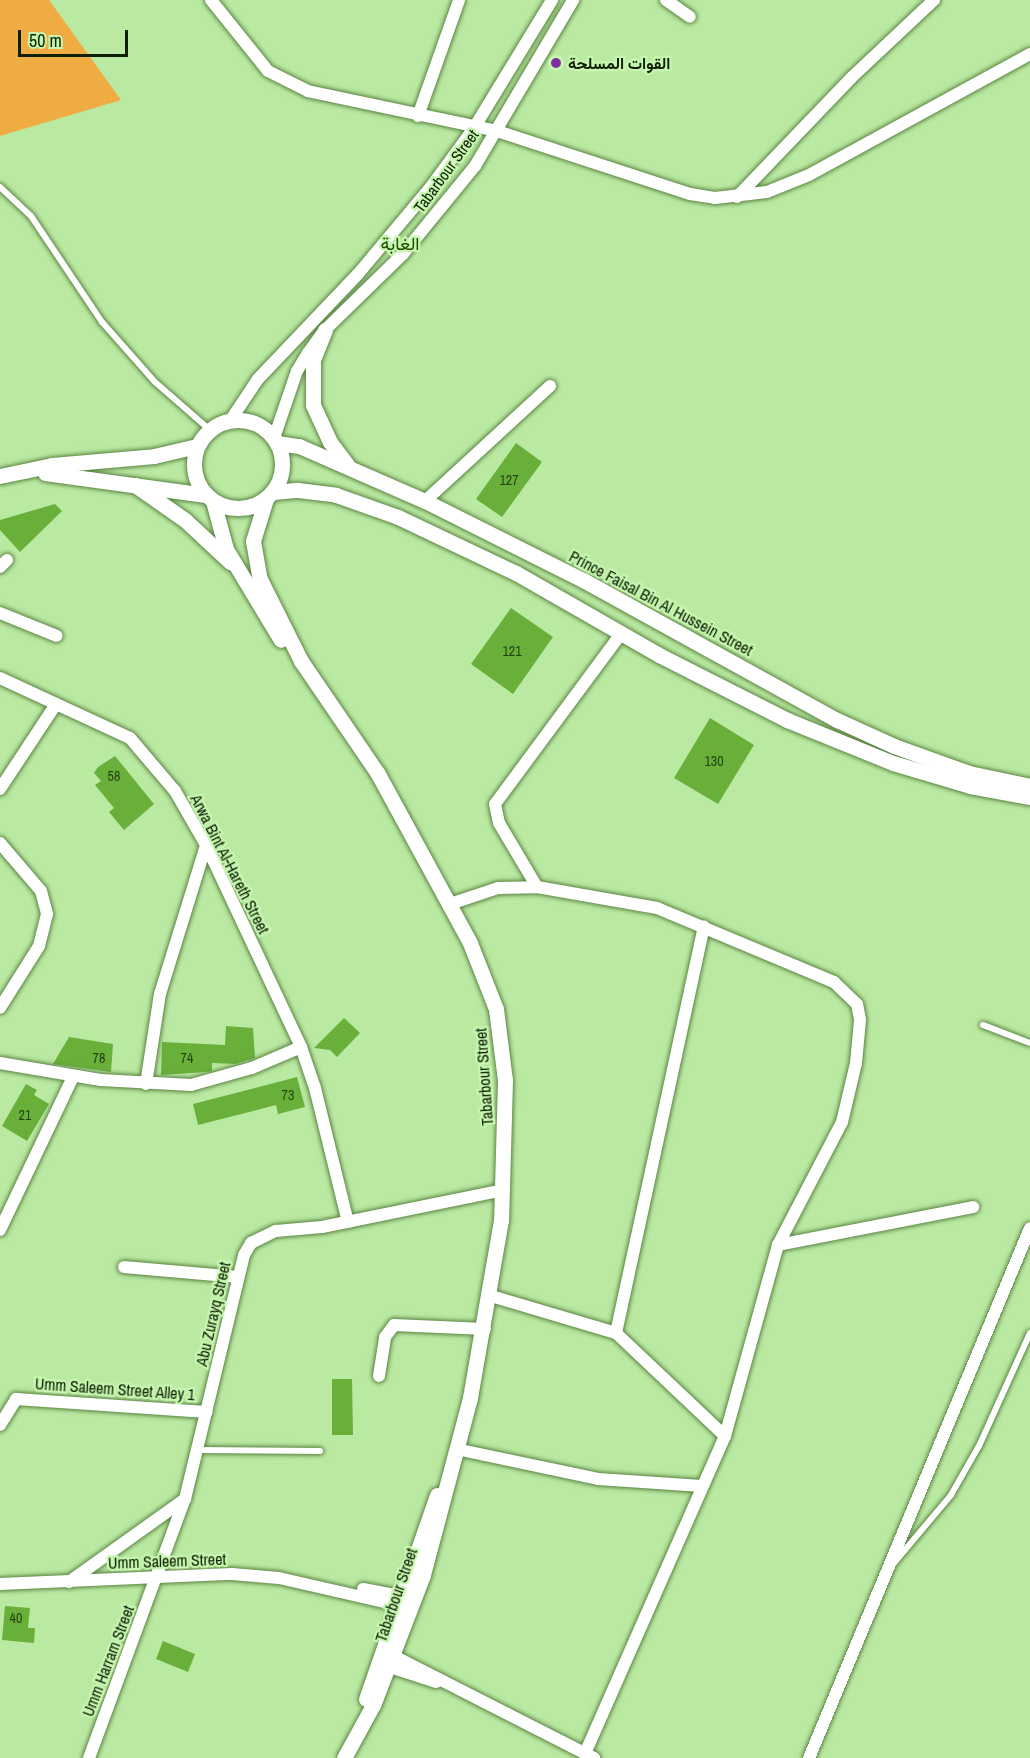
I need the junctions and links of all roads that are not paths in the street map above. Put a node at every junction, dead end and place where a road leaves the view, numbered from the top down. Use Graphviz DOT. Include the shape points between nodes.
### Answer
graph roads {
  1 [pos="211,0"];
  2 [pos="459,0"];
  3 [pos="552,0"];
  4 [pos="573,0"];
  5 [pos="666,0"];
  6 [pos="934,0"];
  7 [pos="690,16"];
  8 [pos="1030,54"];
  9 [pos="418,116"];
  10 [pos="474,128"];
  11 [pos="497,131"];
  12 [pos="0,186"];
  13 [pos="737,197"];
  14 [pos="325,330"];
  15 [pos="550,386"];
  16 [pos="230,421"];
  17 [pos="210,429"];
  18 [pos="276,440"];
  19 [pos="198,446"];
  20 [pos="30,470"];
  21 [pos="354,471"];
  22 [pos="0,476"];
  23 [pos="130,482"];
  24 [pos="269,496"];
  25 [pos="210,498"];
  26 [pos="425,501"];
  27 [pos="236,568"];
  28 [pos="0,613"];
  29 [pos="621,634"];
  30 [pos="57,636"];
  31 [pos="719,653"];
  32 [pos="300,662"];
  33 [pos="700,675"];
  34 [pos="0,678"];
  35 [pos="56,704"];
  36 [pos="1030,786"];
  37 [pos="0,789"];
  38 [pos="1030,797"];
  39 [pos="0,843"];
  40 [pos="206,845"];
  41 [pos="537,887"];
  42 [pos="450,904"];
  43 [pos="704,926"];
  44 [pos="0,1008"];
  45 [pos="983,1025"];
  46 [pos="1030,1043"];
  47 [pos="301,1047"];
  48 [pos="0,1063"];
  49 [pos="73,1077"];
  50 [pos="146,1084"];
  51 [pos="504,1190"];
  52 [pos="973,1207"];
  53 [pos="348,1222"];
  54 [pos="1030,1228"];
  55 [pos="0,1230"];
  56 [pos="778,1245"];
  57 [pos="124,1267"];
  58 [pos="238,1277"];
  59 [pos="491,1296"];
  60 [pos="485,1329"];
  61 [pos="616,1333"];
  62 [pos="1030,1333"];
  63 [pos="379,1376"];
  64 [pos="207,1412"];
  65 [pos="0,1425"];
  66 [pos="725,1436"];
  67 [pos="456,1449"];
  68 [pos="198,1450"];
  69 [pos="320,1451"];
  70 [pos="702,1486"];
  71 [pos="185,1499"];
  72 [pos="888,1570"];
  73 [pos="159,1575"];
  74 [pos="68,1583"];
  75 [pos="0,1584"];
  76 [pos="406,1602"];
  77 [pos="386,1659"];
  78 [pos="589,1756"];
  79 [pos="88,1758"];
  80 [pos="344,1758"];
  81 [pos="809,1758"];
  1 -- 9 [label="street" via="258,62 277,77 308,91"];
  2 -- 9 [label="street"];
  3 -- 10 [label="street, Tabarbour Street"];
  4 -- 11 [label="street, Tabarbour Street"];
  5 -- 7 [label="street"];
  6 -- 13 [label="street" via="851,78"];
  8 -- 13 [label="street" via="819,170 767,192"];
  9 -- 10 [label="street"];
  10 -- 11 [label="street"];
  10 -- 16 [label="street, Tabarbour Street" via="414,208 258,379"];
  11 -- 13 [label="street" via="690,194"];
  11 -- 14 [label="street, Tabarbour Street" via="428,226"];
  12 -- 17 [label="lane" via="31,216 109,330 154,382"];
  14 -- 18 [label="street, Tabarbour Street" via="297,371"];
  14 -- 21 [label="street" via="313,359 313,405 330,442"];
  15 -- 26 [label="street"];
  16 -- 17 [label="street"];
  16 -- 18 [label="street" via="255,423"];
  17 -- 19 [label="street"];
  18 -- 21 [label="street, Prince Faisal Bin Al Hussein Street"];
  18 -- 24 [label="street" via="283,468"];
  19 -- 20 [label="street" via="154,456"];
  19 -- 25 [label="street" via="194,472"];
  20 -- 22 [label="street"];
  20 -- 23 [label="street"];
  21 -- 26 [label="street, Prince Faisal Bin Al Hussein Street"];
  23 -- 25 [label="street"];
  23 -- 27 [label="street" via="186,520"];
  24 -- 25 [label="street" via="240,508"];
  24 -- 29 [label="street" via="326,493 390,513 516,573"];
  24 -- 32 [label="street, Tabarbour Street" via="254,532 256,568"];
  25 -- 27 [label="street, Tabarbour Street" via="218,529"];
  26 -- 31 [label="street, Prince Faisal Bin Al Hussein Street"];
  27 -- 32 [label="street, Tabarbour Street"];
  28 -- 30 [label="street"];
  29 -- 33 [label="street"];
  29 -- 41 [label="street" via="493,808"];
  31 -- 33 [label="street"];
  31 -- 36 [label="street, Prince Faisal Bin Al Hussein Street" via="837,720 894,746 969,773"];
  32 -- 42 [label="street, Tabarbour Street" via="378,774"];
  33 -- 38 [label="street" via="787,720 893,763 970,786"];
  34 -- 35 [label="street, Arwa Bint Al-Hareth Street"];
  35 -- 37 [label="street"];
  35 -- 40 [label="street, Arwa Bint Al-Hareth Street" via="117,730 142,749 168,782"];
  39 -- 44 [label="street" via="40,891 46,914 39,946"];
  40 -- 47 [label="street, Arwa Bint Al-Hareth Street"];
  40 -- 50 [label="street" via="162,985"];
  41 -- 42 [label="street" via="498,888"];
  41 -- 43 [label="street" via="635,902"];
  42 -- 51 [label="street, Tabarbour Street" via="482,967 499,1023 505,1080"];
  43 -- 56 [label="street" via="834,982 857,1004 860,1020 856,1063 842,1122"];
  43 -- 61 [label="street"];
  45 -- 46 [label="lane"];
  47 -- 50 [label="street" via="211,1081 191,1085"];
  47 -- 53 [label="street, Arwa Bint Al-Hareth Street"];
  48 -- 49 [label="street"];
  49 -- 50 [label="street"];
  49 -- 55 [label="street"];
  51 -- 53 [label="street, Abu Zurayq Street"];
  51 -- 59 [label="street, Tabarbour Street"];
  52 -- 56 [label="street"];
  53 -- 58 [label="street, Abu Zurayq Street" via="261,1235 244,1255"];
  54 -- 72 [label="street"];
  56 -- 66 [label="street"];
  57 -- 58 [label="street"];
  58 -- 64 [label="street, Abu Zurayq Street"];
  59 -- 60 [label="street, Tabarbour Street"];
  59 -- 61 [label="street"];
  60 -- 63 [label="street" via="394,1325 385,1337"];
  60 -- 67 [label="street, Tabarbour Street"];
  61 -- 66 [label="street"];
  62 -- 72 [label="lane" via="979,1446 956,1485"];
  64 -- 65 [label="street, Umm Saleem Street Alley 1" via="16,1399"];
  64 -- 68 [label="street, Abu Zurayq Street"];
  66 -- 70 [label="street"];
  67 -- 70 [label="street" via="598,1479"];
  67 -- 76 [label="street, Tabarbour Street" via="421,1535"];
  68 -- 69 [label="lane"];
  68 -- 71 [label="street, Abu Zurayq Street"];
  70 -- 78 [label="street"];
  71 -- 73 [label="street, Abu Zurayq Street"];
  71 -- 74 [label="street"];
  72 -- 81 [label="street"];
  73 -- 74 [label="street, Umm Saleem Street"];
  73 -- 76 [label="street, Umm Saleem Street" via="244,1575"];
  73 -- 79 [label="street, Umm Harram Street"];
  74 -- 75 [label="street, Umm Saleem Street"];
  76 -- 77 [label="street, Tabarbour Street"];
  77 -- 78 [label="street" via="446,1684"];
  77 -- 80 [label="street, Tabarbour Street"];
}
